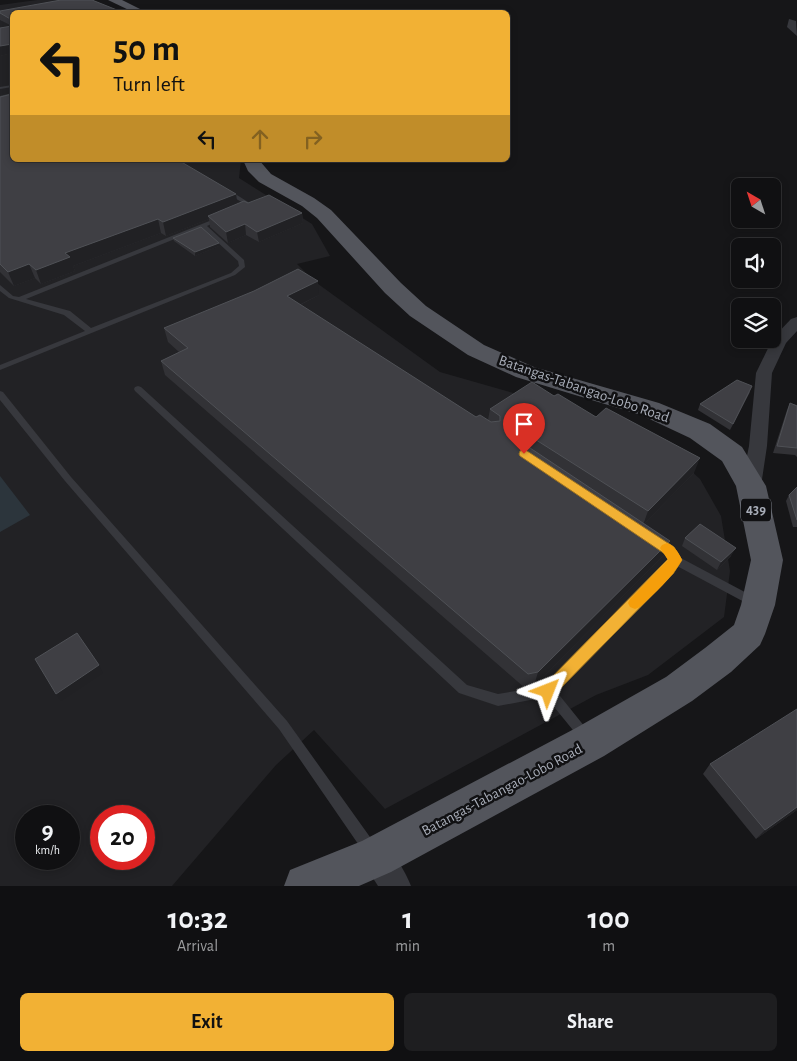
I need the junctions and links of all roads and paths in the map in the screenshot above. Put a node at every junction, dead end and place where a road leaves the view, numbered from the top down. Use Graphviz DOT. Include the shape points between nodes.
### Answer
graph roads {
  1 [pos="113,0"];
  2 [pos="136,10"];
  3 [pos="792,21"];
  4 [pos="797,34"];
  5 [pos="252,162"];
  6 [pos="223,189"];
  7 [pos="234,213"];
  8 [pos="226,216"];
  9 [pos="203,226"];
  10 [pos="0,287"];
  11 [pos="20,299"];
  12 [pos="797,322"];
  13 [pos="90,331"];
  14 [pos="0,368"];
  15 [pos="138,389"];
  16 [pos="0,394"];
  17 [pos="751,486"];
  18 [pos="645,534"];
  19 [pos="675,560"];
  20 [pos="758,605"];
  21 [pos="548,691"];
  22 [pos="590,742"];
  23 [pos="376,858"];
  24 [pos="306,886"];
  25 [pos="396,886"];
  1 -- 2 [label="main road"];
  3 -- 4 [label="street" via="791,27"];
  5 -- 17 [label="main road, Batangas-Tabangao-Lobo Road / 439" via="265,178 324,214 418,311 468,345 525,372 650,409 700,431 732,454"];
  6 -- 7 [label="lane" via="246,203"];
  8 -- 9 [label="lane"];
  9 -- 11 [label="lane"];
  9 -- 13 [label="lane" via="240,260 242,267 233,274"];
  10 -- 11 [label="lane" via="11,297"];
  11 -- 13 [label="lane" via="67,313"];
  12 -- 17 [label="street" via="779,341 764,373"];
  13 -- 14 [label="lane"];
  15 -- 21 [label="lane" via="462,689 498,700"];
  16 -- 23 [label="lane" via="68,479 283,726"];
  17 -- 20 [label="main road, Batangas-Tabangao-Lobo Road / 439" via="767,560"];
  18 -- 19 [label="lane" via="670,550"];
  19 -- 20 [label="lane"];
  19 -- 21 [label="lane"];
  20 -- 22 [label="main road, Batangas-Tabangao-Lobo Road / 439" via="748,634 718,660 678,689"];
  21 -- 22 [label="lane"];
  22 -- 23 [label="main road, Batangas-Tabangao-Lobo Road / 439"];
  23 -- 24 [label="main road, Batangas-Tabangao-Lobo Road / 439"];
  23 -- 25 [label="street"];
}
